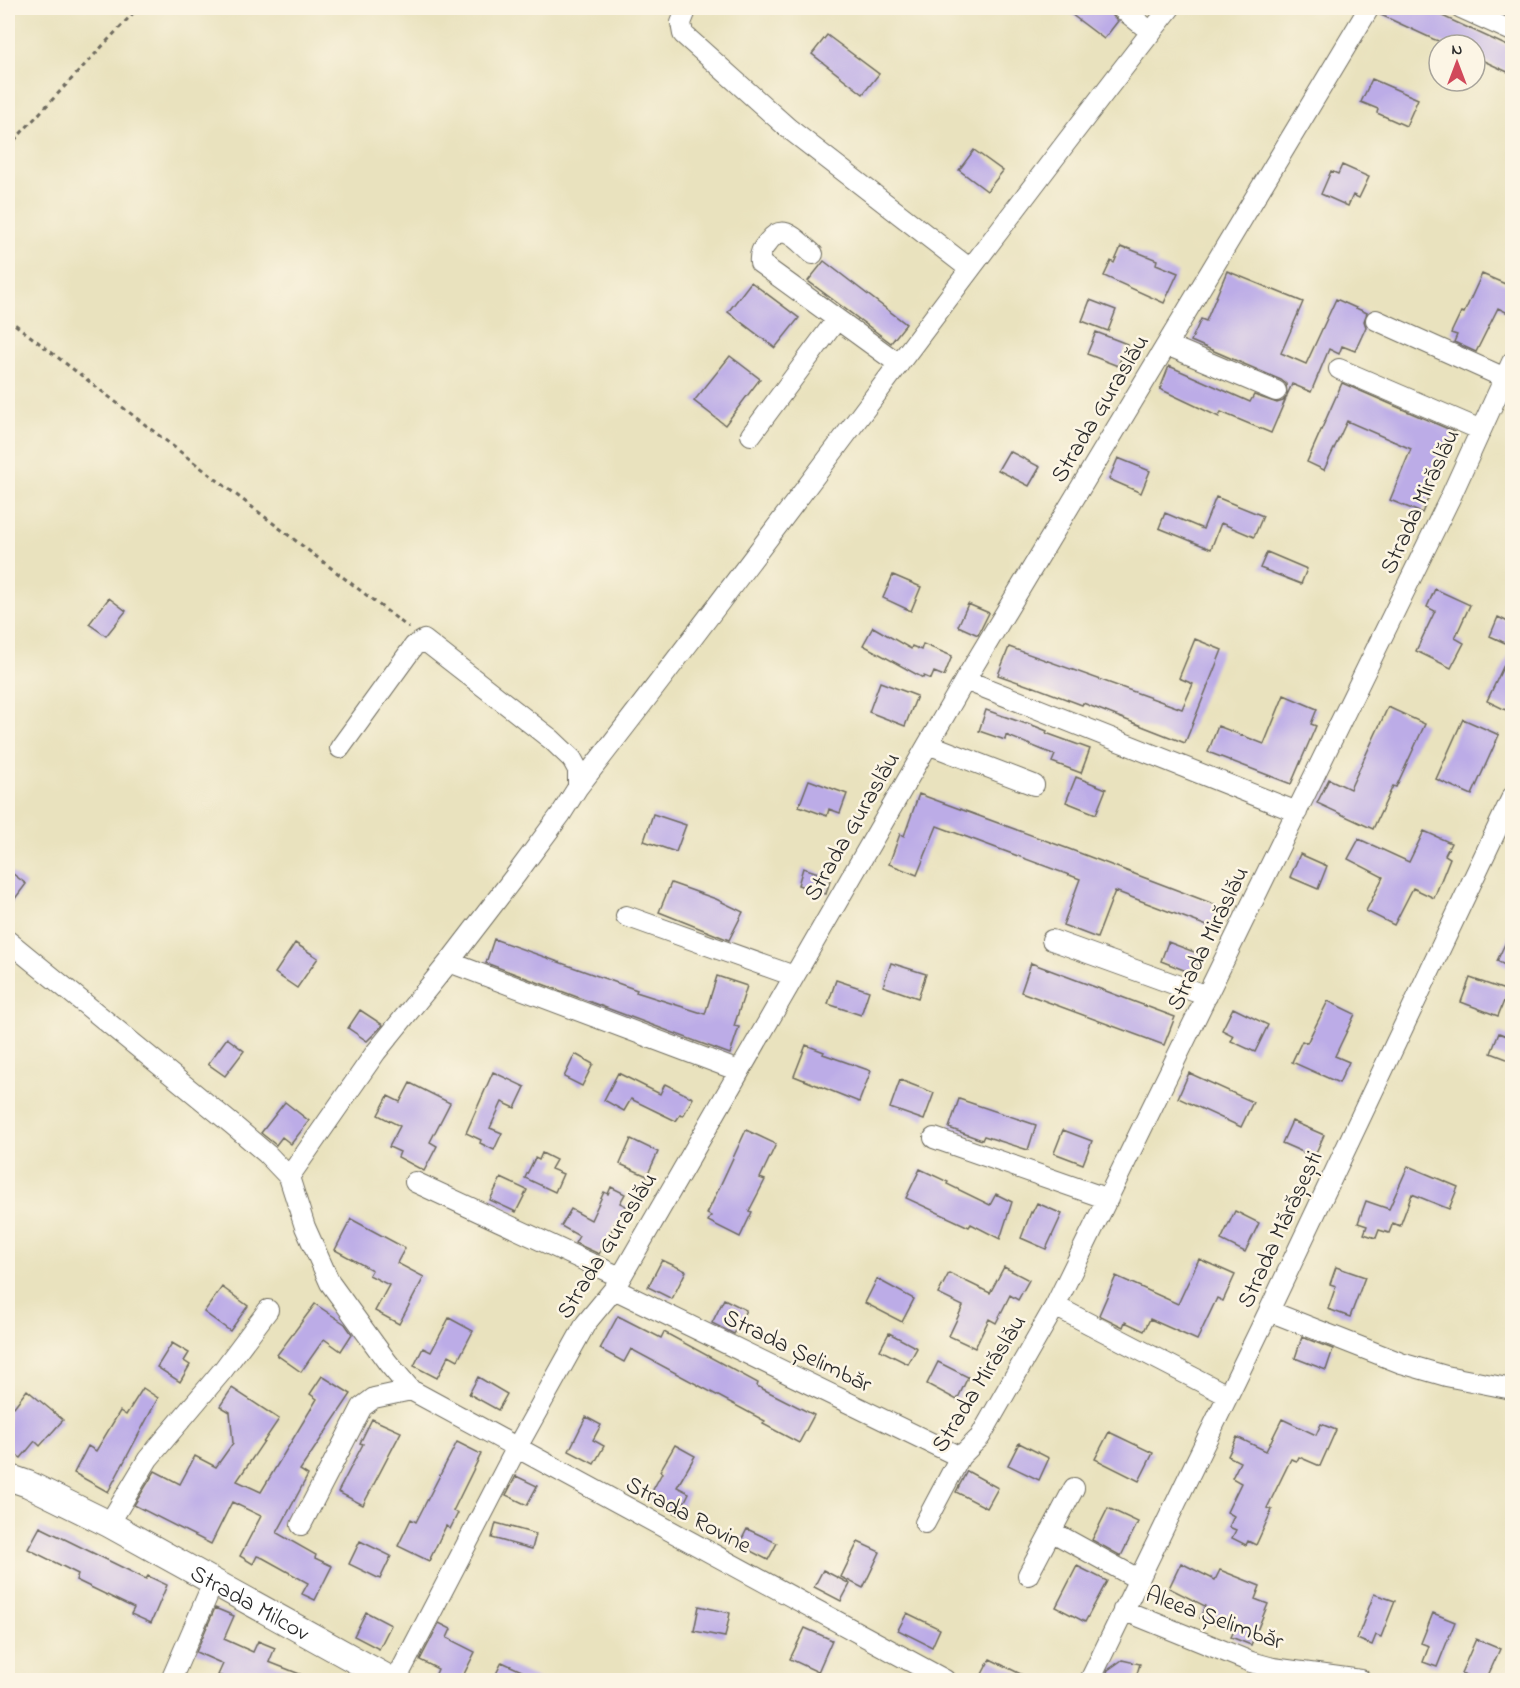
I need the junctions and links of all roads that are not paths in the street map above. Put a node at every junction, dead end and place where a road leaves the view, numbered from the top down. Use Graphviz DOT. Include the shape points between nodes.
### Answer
graph roads {
  1 [pos="687,8"];
  2 [pos="1121,8"];
  3 [pos="1170,8"];
  4 [pos="1369,8"];
  5 [pos="1461,8"];
  6 [pos="1512,31"];
  7 [pos="1151,32"];
  8 [pos="813,255"];
  9 [pos="970,269"];
  10 [pos="837,319"];
  11 [pos="1376,320"];
  12 [pos="1167,345"];
  13 [pos="899,364"];
  14 [pos="1339,369"];
  15 [pos="1509,370"];
  16 [pos="1275,391"];
  17 [pos="1481,430"];
  18 [pos="750,435"];
  19 [pos="965,680"];
  20 [pos="928,744"];
  21 [pos="340,748"];
  22 [pos="1034,785"];
  23 [pos="578,787"];
  24 [pos="1512,797"];
  25 [pos="1297,812"];
  26 [pos="626,916"];
  27 [pos="1052,940"];
  28 [pos="8,941"];
  29 [pos="449,962"];
  30 [pos="794,976"];
  31 [pos="1207,996"];
  32 [pos="739,1071"];
  33 [pos="934,1138"];
  34 [pos="289,1177"];
  35 [pos="415,1182"];
  36 [pos="1108,1199"];
  37 [pos="617,1283"];
  38 [pos="1055,1306"];
  39 [pos="268,1310"];
  40 [pos="1269,1311"];
  41 [pos="1512,1389"];
  42 [pos="411,1390"];
  43 [pos="1227,1395"];
  44 [pos="516,1449"];
  45 [pos="960,1457"];
  46 [pos="8,1477"];
  47 [pos="1074,1488"];
  48 [pos="925,1523"];
  49 [pos="110,1524"];
  50 [pos="301,1525"];
  51 [pos="1051,1531"];
  52 [pos="1028,1575"];
  53 [pos="1138,1579"];
  54 [pos="213,1583"];
  55 [pos="1124,1610"];
  56 [pos="171,1680"];
  57 [pos="391,1680"];
  58 [pos="396,1680"];
  59 [pos="945,1680"];
  60 [pos="1090,1680"];
  61 [pos="1361,1680"];
  1 -- 9 [label="street" via="681,23 683,34 788,128"];
  2 -- 7 [label="street"];
  3 -- 7 [label="street"];
  4 -- 12 [label="street, Strada Guraslău"];
  5 -- 6 [label="street"];
  7 -- 9 [label="street"];
  8 -- 10 [label="street" via="787,232 780,231 774,233 759,254 760,263"];
  9 -- 13 [label="street"];
  10 -- 13 [label="street"];
  10 -- 18 [label="street"];
  11 -- 15 [label="street"];
  12 -- 16 [label="street"];
  12 -- 19 [label="street, Strada Guraslău"];
  13 -- 23 [label="street"];
  14 -- 17 [label="street"];
  15 -- 17 [label="street, Strada Mirăslău"];
  17 -- 25 [label="street, Strada Mirăslău"];
  19 -- 20 [label="street, Strada Guraslău"];
  19 -- 25 [label="street"];
  20 -- 22 [label="street"];
  20 -- 30 [label="street, Strada Guraslău"];
  21 -- 23 [label="street" via="414,646 424,640 572,759 578,770"];
  23 -- 29 [label="street"];
  24 -- 40 [label="street, Strada Mărășești"];
  25 -- 31 [label="street, Strada Mirăslău"];
  26 -- 30 [label="street"];
  27 -- 31 [label="street"];
  28 -- 34 [label="street" via="267,1154"];
  29 -- 32 [label="street"];
  29 -- 34 [label="street" via="376,1052"];
  30 -- 32 [label="street, Strada Guraslău"];
  31 -- 36 [label="street, Strada Mirăslău"];
  32 -- 37 [label="street, Strada Guraslău"];
  33 -- 36 [label="street"];
  34 -- 42 [label="street" via="305,1227 330,1283"];
  35 -- 37 [label="street, Strada Șelimbăr"];
  36 -- 38 [label="street, Strada Mirăslău"];
  37 -- 44 [label="street, Strada Guraslău" via="586,1323"];
  37 -- 45 [label="street, Strada Șelimbăr"];
  38 -- 43 [label="street"];
  38 -- 45 [label="street, Strada Mirăslău" via="980,1437"];
  39 -- 49 [label="street" via="148,1459"];
  40 -- 41 [label="street" via="1401,1363"];
  40 -- 43 [label="street, Strada Mărășești"];
  42 -- 44 [label="street, Strada Rovine"];
  42 -- 50 [label="street" via="374,1398 362,1407"];
  43 -- 53 [label="street, Strada Mărășești"];
  44 -- 58 [label="street, Strada Guraslău"];
  44 -- 59 [label="street, Strada Rovine"];
  45 -- 48 [label="street, Strada Mirăslău"];
  46 -- 49 [label="main road, Strada Milcov"];
  47 -- 51 [label="street"];
  49 -- 54 [label="main road, Strada Milcov"];
  51 -- 52 [label="street"];
  51 -- 53 [label="street"];
  53 -- 55 [label="street, Strada Mărășești"];
  54 -- 56 [label="street"];
  54 -- 57 [label="main road, Strada Milcov"];
  55 -- 60 [label="street, Strada Mărășești"];
  55 -- 61 [label="street, Aleea Șelimbăr" via="1251,1662"];
}
